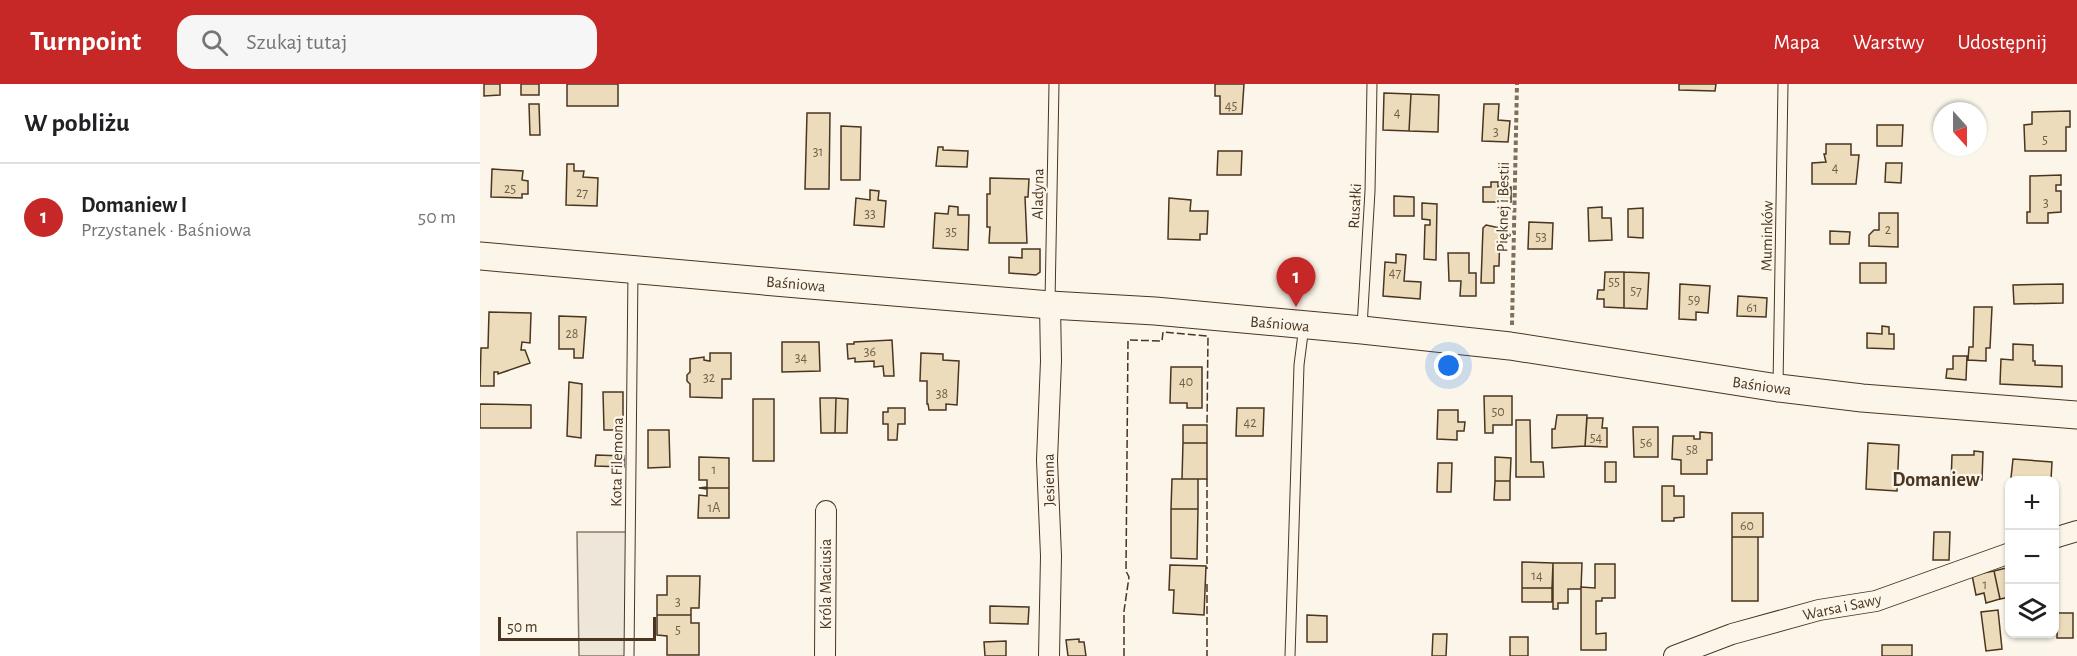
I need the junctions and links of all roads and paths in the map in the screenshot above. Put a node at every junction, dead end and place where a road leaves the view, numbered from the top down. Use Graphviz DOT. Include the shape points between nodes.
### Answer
graph roads {
  1 [pos="1054,84"];
  2 [pos="1372,84"];
  3 [pos="1517,84"];
  4 [pos="1784,84"];
  5 [pos="480,256"];
  6 [pos="633,269"];
  7 [pos="1050,305"];
  8 [pos="1304,325"];
  9 [pos="1362,330"];
  10 [pos="1512,330"];
  11 [pos="1778,388"];
  12 [pos="2077,415"];
  13 [pos="826,511"];
  14 [pos="2077,531"];
  15 [pos="2059,537"];
  16 [pos="2005,555"];
  17 [pos="629,656"];
  18 [pos="825,656"];
  19 [pos="1049,656"];
  20 [pos="1290,656"];
  21 [pos="1674,656"];
  1 -- 7 [label="lane, Aladyna"];
  2 -- 9 [label="lane, Rusałki"];
  3 -- 10 [label="path, Pięknej i Bestii"];
  4 -- 11 [label="lane, Muminków"];
  5 -- 6 [label="main road, Baśniowa"];
  6 -- 7 [label="main road, Baśniowa"];
  6 -- 17 [label="lane, Kota Filemona"];
  7 -- 8 [label="main road, Baśniowa"];
  7 -- 19 [label="street, Jesienna"];
  8 -- 9 [label="main road, Baśniowa"];
  8 -- 20 [label="lane" via="1299,365"];
  9 -- 11 [label="main road, Baśniowa" via="1510,346"];
  11 -- 12 [label="main road, Baśniowa"];
  13 -- 18 [label="street, Króla Maciusia"];
  14 -- 15 [label="street"];
  16 -- 21 [label="street, Warsa i Sawy" via="1876,601 1819,610 1732,634"];
}
